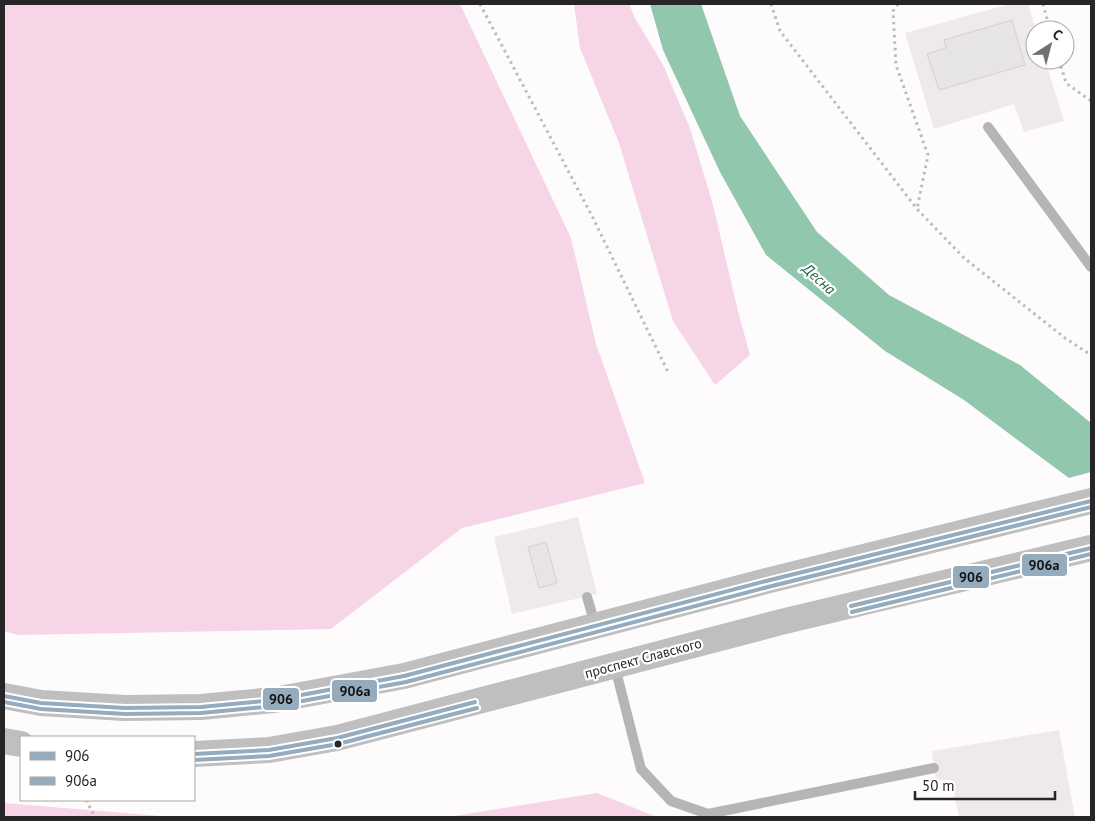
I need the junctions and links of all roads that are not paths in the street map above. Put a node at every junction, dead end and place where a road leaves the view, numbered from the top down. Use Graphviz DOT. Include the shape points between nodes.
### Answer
graph roads {
  1 [pos="988,126"];
  2 [pos="1091,267"];
  3 [pos="1091,501"];
  4 [pos="1091,548"];
  5 [pos="587,596"];
  6 [pos="596,626"];
  7 [pos="615,666"];
  8 [pos="4,696"];
  9 [pos="4,741"];
  10 [pos="20,744"];
  11 [pos="195,754"];
  12 [pos="934,768"];
  1 -- 2 [label="lane"];
  3 -- 6 [label="main road"];
  4 -- 7 [label="main road, проспект Славского" via="781,622"];
  5 -- 6 [label="lane"];
  6 -- 8 [label="main road" via="404,676 274,700 200,707 125,708 41,703"];
  7 -- 11 [label="main road, проспект Славского" via="337,738 269,750"];
  7 -- 12 [label="lane" via="640,769 671,801 708,814"];
  9 -- 10 [label="main road"];
}
